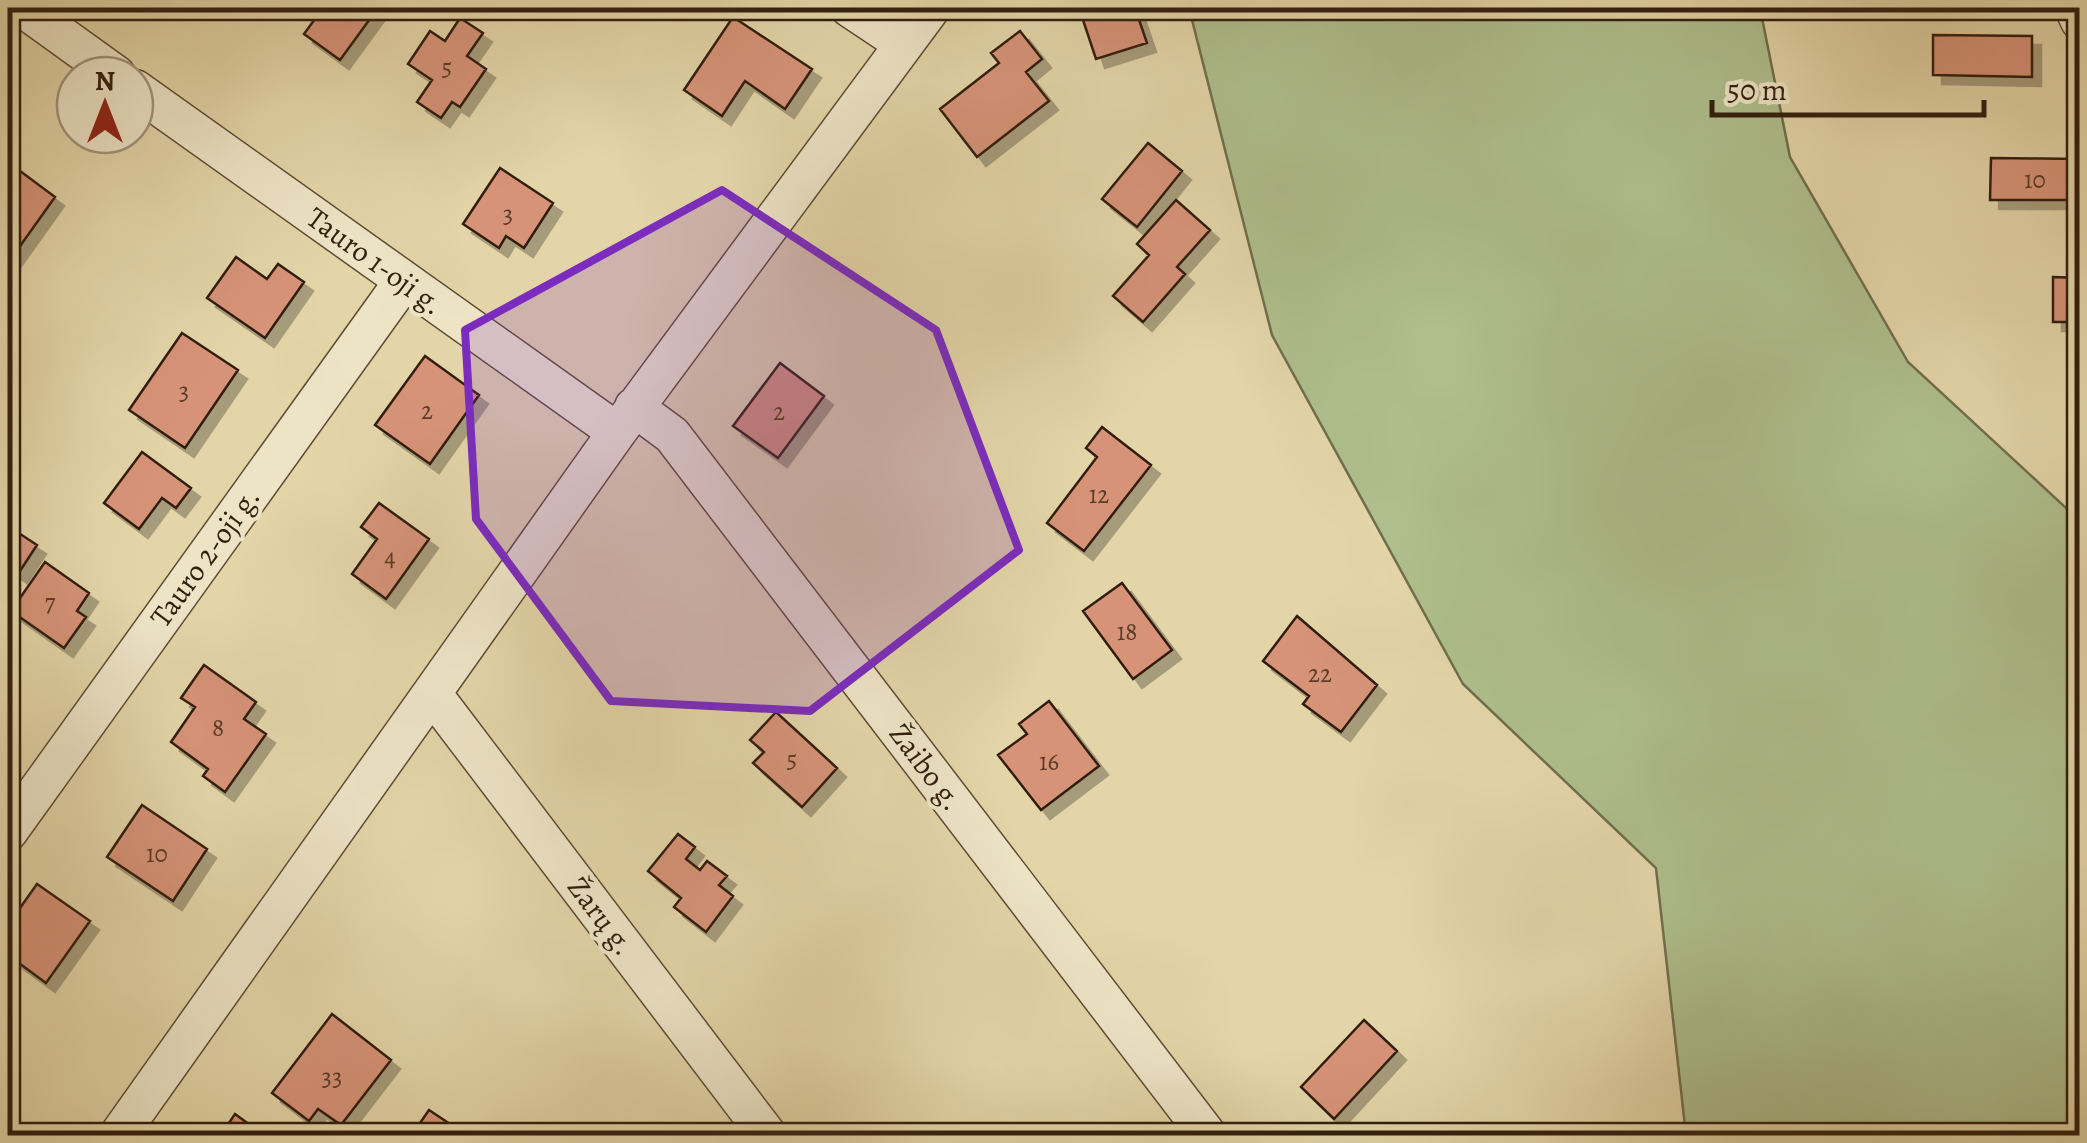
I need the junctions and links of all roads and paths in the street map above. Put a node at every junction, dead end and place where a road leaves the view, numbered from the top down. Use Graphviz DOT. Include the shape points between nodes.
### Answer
graph roads {
  1 [pos="14,8"];
  2 [pos="23,8"];
  3 [pos="850,8"];
  4 [pos="931,8"];
  5 [pos="2074,8"];
  6 [pos="8,18"];
  7 [pos="2080,20"];
  8 [pos="904,44"];
  9 [pos="88,55"];
  10 [pos="155,103"];
  11 [pos="402,282"];
  12 [pos="626,420"];
  13 [pos="434,696"];
  14 [pos="8,832"];
  15 [pos="118,1136"];
  16 [pos="768,1136"];
  17 [pos="1208,1136"];
  1 -- 6 [label="street"];
  2 -- 9 [label="street"];
  3 -- 8 [label="street"];
  4 -- 8 [label="street"];
  5 -- 7 [label="street"];
  8 -- 12 [label="street"];
  10 -- 11 [label="street, Tauro 1-oji g."];
  11 -- 12 [label="street, Tauro 1-oji g."];
  11 -- 14 [label="street, Tauro 2-oji g."];
  12 -- 13 [label="street"];
  12 -- 17 [label="street, Žaibo g." via="672,436"];
  13 -- 15 [label="street"];
  13 -- 16 [label="street, Žarų g."];
}
